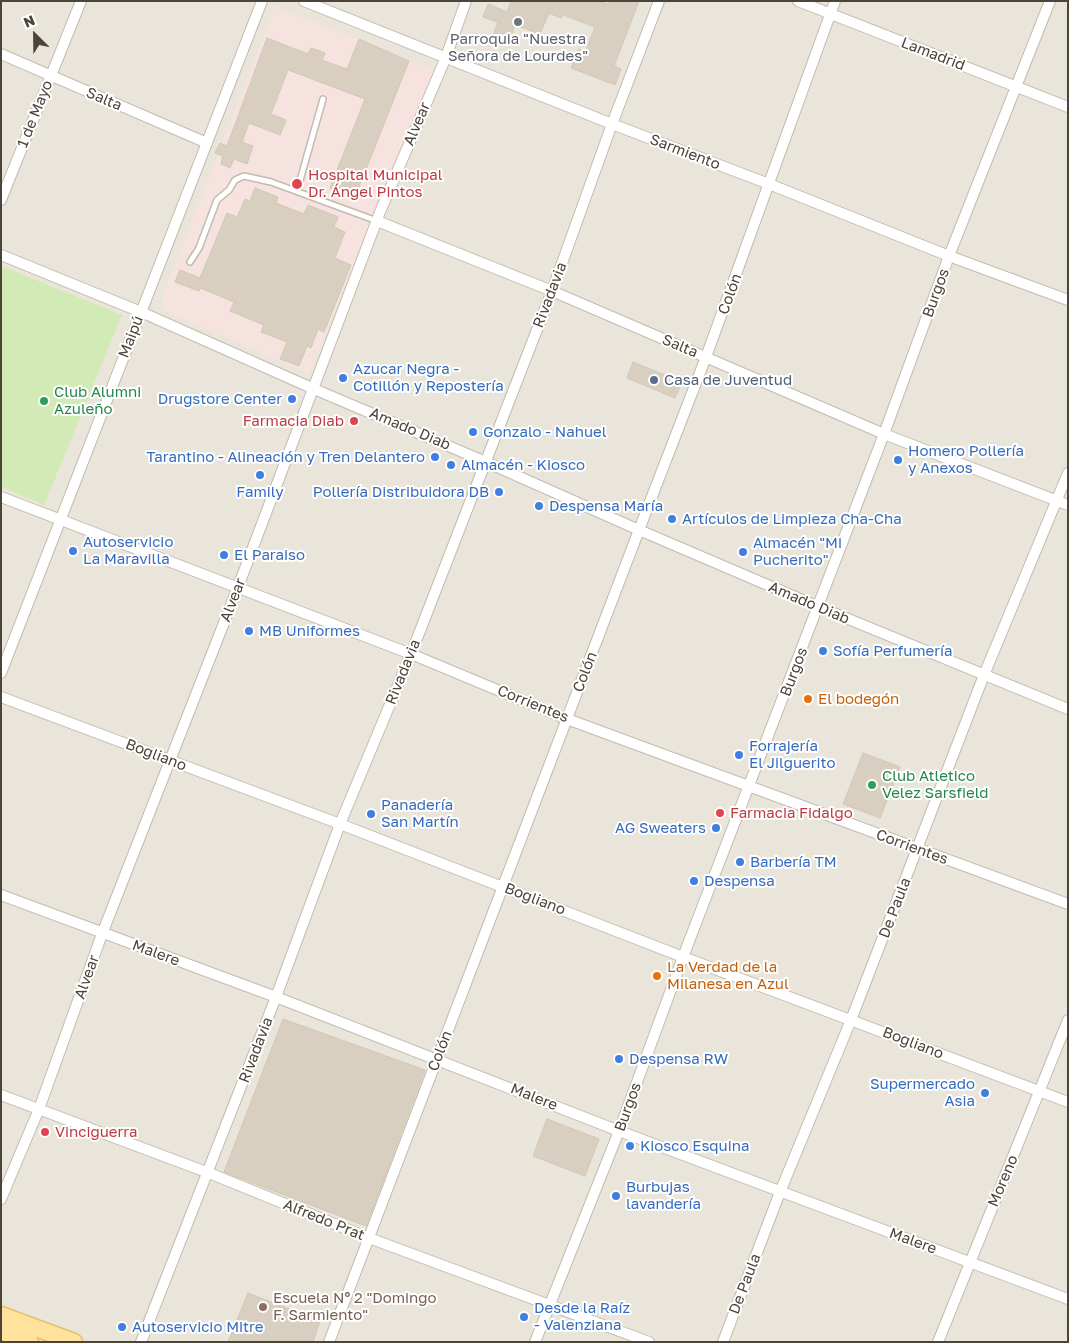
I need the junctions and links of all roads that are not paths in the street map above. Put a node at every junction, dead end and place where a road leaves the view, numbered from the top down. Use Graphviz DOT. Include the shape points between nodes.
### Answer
graph roads {
  1 [pos="81,1"];
  2 [pos="262,1"];
  3 [pos="304,1"];
  4 [pos="466,1"];
  5 [pos="659,1"];
  6 [pos="798,1"];
  7 [pos="835,1"];
  8 [pos="1050,1"];
  9 [pos="830,14"];
  10 [pos="1,54"];
  11 [pos="446,57"];
  12 [pos="50,76"];
  13 [pos="1016,86"];
  14 [pos="323,99"];
  15 [pos="1068,107"];
  16 [pos="612,124"];
  17 [pos="207,143"];
  18 [pos="770,184"];
  19 [pos="297,191"];
  20 [pos="1,200"];
  21 [pos="376,221"];
  22 [pos="1,254"];
  23 [pos="949,256"];
  24 [pos="190,262"];
  25 [pos="552,291"];
  26 [pos="1068,300"];
  27 [pos="141,312"];
  28 [pos="706,357"];
  29 [pos="314,389"];
  30 [pos="884,434"];
  31 [pos="486,462"];
  32 [pos="1068,473"];
  33 [pos="1,497"];
  34 [pos="1057,500"];
  35 [pos="1068,505"];
  36 [pos="60,519"];
  37 [pos="639,530"];
  38 [pos="238,587"];
  39 [pos="819,607"];
  40 [pos="411,654"];
  41 [pos="1,673"];
  42 [pos="984,675"];
  43 [pos="1,697"];
  44 [pos="1068,709"];
  45 [pos="567,719"];
  46 [pos="171,760"];
  47 [pos="750,786"];
  48 [pos="340,824"];
  49 [pos="918,850"];
  50 [pos="504,887"];
  51 [pos="1,895"];
  52 [pos="1068,904"];
  53 [pos="102,934"];
  54 [pos="683,957"];
  55 [pos="276,997"];
  56 [pos="851,1020"];
  57 [pos="1068,1020"];
  58 [pos="437,1059"];
  59 [pos="1040,1092"];
  60 [pos="1,1095"];
  61 [pos="1068,1102"];
  62 [pos="38,1109"];
  63 [pos="619,1131"];
  64 [pos="209,1173"];
  65 [pos="780,1192"];
  66 [pos="1,1199"];
  67 [pos="369,1238"];
  68 [pos="969,1262"];
  69 [pos="1068,1299"];
  70 [pos="549,1305"];
  71 [pos="1,1315"];
  72 [pos="1,1331"];
  73 [pos="30,1342"];
  74 [pos="74,1342"];
  75 [pos="142,1342"];
  76 [pos="329,1342"];
  77 [pos="535,1342"];
  78 [pos="649,1342"];
  79 [pos="723,1342"];
  80 [pos="938,1342"];
  1 -- 12 [label="street, 1 de Mayo"];
  2 -- 17 [label="street, Maipú"];
  3 -- 11 [label="street, Sarmiento"];
  4 -- 11 [label="street, Alvear"];
  5 -- 16 [label="street, Rivadavia"];
  6 -- 9 [label="street, Lamadrid"];
  7 -- 9 [label="street, Colón"];
  8 -- 13 [label="street, Burgos"];
  9 -- 13 [label="street, Lamadrid"];
  9 -- 18 [label="street, Colón"];
  10 -- 12 [label="street, Salta"];
  11 -- 16 [label="street, Sarmiento"];
  11 -- 21 [label="street, Alvear"];
  12 -- 17 [label="street, Salta"];
  12 -- 20 [label="street, 1 de Mayo"];
  13 -- 15 [label="street, Lamadrid"];
  13 -- 23 [label="street, Burgos"];
  14 -- 19 [label="lane"];
  16 -- 18 [label="street, Sarmiento"];
  16 -- 25 [label="street, Rivadavia"];
  17 -- 27 [label="street, Maipú"];
  18 -- 23 [label="street, Sarmiento"];
  18 -- 28 [label="street, Colón"];
  19 -- 21 [label="lane"];
  19 -- 24 [label="lane" via="250,176 235,180 230,190 216,200 199,248"];
  21 -- 25 [label="street, Salta"];
  21 -- 29 [label="street, Alvear"];
  22 -- 27 [label="street, Amado Diab"];
  23 -- 26 [label="street, Sarmiento"];
  23 -- 30 [label="street, Burgos"];
  25 -- 28 [label="street, Salta"];
  25 -- 31 [label="street, Rivadavia"];
  27 -- 29 [label="street, Amado Diab"];
  27 -- 36 [label="street, Maipú"];
  28 -- 30 [label="street, Salta"];
  28 -- 37 [label="street, Colón"];
  29 -- 31 [label="street, Amado Diab"];
  29 -- 38 [label="street, Alvear"];
  30 -- 34 [label="street, Salta"];
  30 -- 39 [label="street, Burgos"];
  31 -- 37 [label="street, Amado Diab"];
  31 -- 40 [label="street, Rivadavia"];
  32 -- 34 [label="street, De Paula"];
  33 -- 36 [label="street, Corrientes"];
  34 -- 35 [label="street, Salta"];
  34 -- 42 [label="street, De Paula"];
  36 -- 38 [label="street, Corrientes"];
  36 -- 41 [label="street, Maipú"];
  37 -- 39 [label="street, Amado Diab"];
  37 -- 45 [label="street, Colón"];
  38 -- 40 [label="street, Corrientes"];
  38 -- 46 [label="street, Alvear"];
  39 -- 42 [label="street, Amado Diab"];
  39 -- 47 [label="street, Burgos"];
  40 -- 45 [label="street, Corrientes"];
  40 -- 48 [label="street, Rivadavia"];
  42 -- 44 [label="street, Amado Diab"];
  42 -- 49 [label="street, De Paula"];
  43 -- 46 [label="street, Bogliano"];
  45 -- 47 [label="street, Corrientes"];
  45 -- 50 [label="street, Colón"];
  46 -- 48 [label="street, Bogliano"];
  46 -- 53 [label="street, Alvear"];
  47 -- 49 [label="street, Corrientes"];
  47 -- 54 [label="street, Burgos"];
  48 -- 50 [label="street, Bogliano"];
  48 -- 55 [label="street, Rivadavia"];
  49 -- 52 [label="street, Corrientes"];
  49 -- 56 [label="street, De Paula"];
  50 -- 54 [label="street, Bogliano"];
  50 -- 58 [label="street, Colón"];
  51 -- 53 [label="street, Malere"];
  53 -- 55 [label="street, Malere"];
  53 -- 62 [label="street, Alvear"];
  54 -- 56 [label="street, Bogliano"];
  54 -- 63 [label="street, Burgos"];
  55 -- 58 [label="street, Malere"];
  55 -- 64 [label="street, Rivadavia"];
  56 -- 59 [label="street, Bogliano"];
  56 -- 65 [label="street, De Paula"];
  57 -- 59 [label="street, Moreno"];
  58 -- 63 [label="street, Malere"];
  58 -- 67 [label="street, Colón"];
  59 -- 61 [label="street, Bogliano"];
  59 -- 68 [label="street, Moreno"];
  60 -- 62 [label="street, Alfredo Prat"];
  62 -- 64 [label="street, Alfredo Prat"];
  62 -- 66 [label="street, Alvear"];
  63 -- 65 [label="street, Malere"];
  63 -- 70 [label="street, Burgos"];
  64 -- 67 [label="street, Alfredo Prat"];
  64 -- 75 [label="street, Rivadavia"];
  65 -- 68 [label="street, Malere"];
  65 -- 79 [label="street, De Paula"];
  67 -- 70 [label="street, Alfredo Prat"];
  67 -- 76 [label="street, Colón"];
  68 -- 69 [label="street, Malere"];
  68 -- 80 [label="street, Moreno"];
  70 -- 77 [label="street, Burgos"];
  70 -- 78 [label="street, Alfredo Prat"];
  71 -- 74 [label="main road"];
  72 -- 73 [label="main road"];
}
